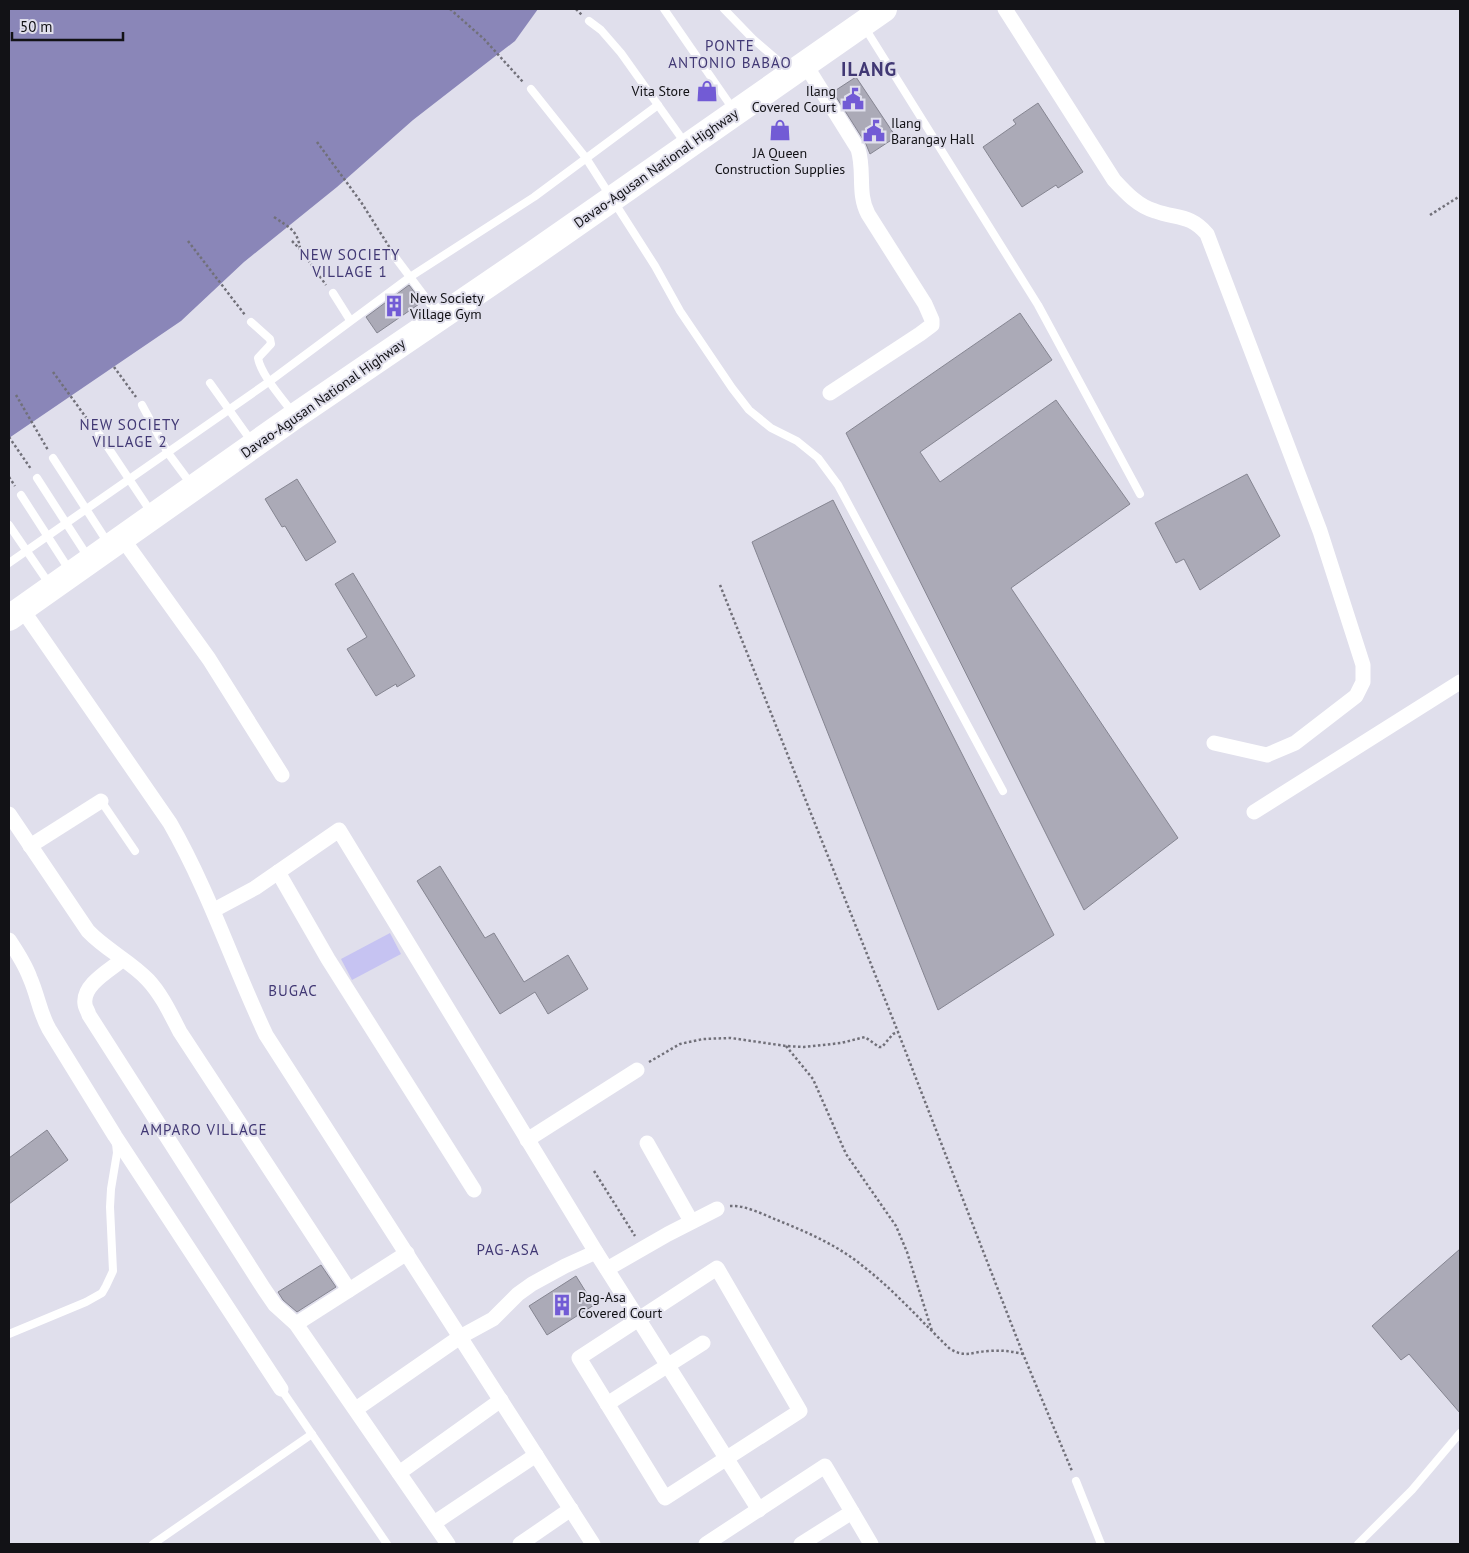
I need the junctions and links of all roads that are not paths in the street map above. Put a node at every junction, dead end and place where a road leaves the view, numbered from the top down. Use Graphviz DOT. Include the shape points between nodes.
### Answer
graph roads {
  1 [pos="664,9"];
  2 [pos="724,9"];
  3 [pos="884,9"];
  4 [pos="1005,9"];
  5 [pos="589,21"];
  6 [pos="862,24"];
  7 [pos="799,69"];
  8 [pos="531,89"];
  9 [pos="658,105"];
  10 [pos="736,113"];
  11 [pos="687,146"];
  12 [pos="586,158"];
  13 [pos="612,199"];
  14 [pos="395,257"];
  15 [pos="410,277"];
  16 [pos="333,293"];
  17 [pos="440,317"];
  18 [pos="350,320"];
  19 [pos="250,322"];
  20 [pos="270,381"];
  21 [pos="210,383"];
  22 [pos="830,393"];
  23 [pos="142,405"];
  24 [pos="228,409"];
  25 [pos="295,416"];
  26 [pos="99,434"];
  27 [pos="254,445"];
  28 [pos="168,453"];
  29 [pos="53,458"];
  30 [pos="37,478"];
  31 [pos="129,480"];
  32 [pos="194,488"];
  33 [pos="1140,494"];
  34 [pos="21,495"];
  35 [pos="86,510"];
  36 [pos="154,516"];
  37 [pos="66,523"];
  38 [pos="9,525"];
  39 [pos="48,535"];
  40 [pos="26,550"];
  41 [pos="89,561"];
  42 [pos="9,563"];
  43 [pos="15,613"];
  44 [pos="1460,682"];
  45 [pos="1214,743"];
  46 [pos="282,775"];
  47 [pos="1002,791"];
  48 [pos="101,801"];
  49 [pos="1254,812"];
  50 [pos="9,814"];
  51 [pos="30,846"];
  52 [pos="135,851"];
  53 [pos="278,872"];
  54 [pos="214,910"];
  55 [pos="9,940"];
  56 [pos="122,960"];
  57 [pos="636,1070"];
  58 [pos="115,1136"];
  59 [pos="527,1140"];
  60 [pos="647,1143"];
  61 [pos="474,1190"];
  62 [pos="717,1209"];
  63 [pos="691,1221"];
  64 [pos="596,1252"];
  65 [pos="406,1253"];
  66 [pos="607,1269"];
  67 [pos="348,1290"];
  68 [pos="638,1320"];
  69 [pos="296,1324"];
  70 [pos="9,1334"];
  71 [pos="460,1337"];
  72 [pos="703,1343"];
  73 [pos="667,1366"];
  74 [pos="281,1389"];
  75 [pos="500,1400"];
  76 [pos="607,1404"];
  77 [pos="356,1409"];
  78 [pos="1460,1433"];
  79 [pos="312,1434"];
  80 [pos="536,1455"];
  81 [pos="726,1458"];
  82 [pos="399,1473"];
  83 [pos="1076,1481"];
  84 [pos="571,1510"];
  85 [pos="759,1510"];
  86 [pos="852,1512"];
  87 [pos="434,1523"];
  88 [pos="153,1544"];
  89 [pos="387,1544"];
  90 [pos="448,1544"];
  91 [pos="520,1544"];
  92 [pos="593,1544"];
  93 [pos="706,1544"];
  94 [pos="801,1544"];
  95 [pos="871,1544"];
  96 [pos="1101,1544"];
  97 [pos="1358,1544"];
  1 -- 10 [label="lane"];
  2 -- 7 [label="lane" via="753,39"];
  3 -- 6 [label="highway, Davao-Agusan National Highway"];
  4 -- 45 [label="street" via="1114,180 1134,200 1154,211 1198,224 1207,234 1320,531 1363,665 1363,682 1356,696 1295,743 1266,755"];
  5 -- 9 [label="lane" via="621,53"];
  6 -- 7 [label="highway, Davao-Agusan National Highway"];
  6 -- 33 [label="lane" via="1038,305"];
  7 -- 10 [label="highway, Davao-Agusan National Highway"];
  7 -- 22 [label="street" via="858,149 865,210 925,304 933,322 920,334"];
  8 -- 12 [label="lane"];
  9 -- 11 [label="lane"];
  9 -- 12 [label="lane"];
  10 -- 11 [label="highway, Davao-Agusan National Highway"];
  11 -- 13 [label="highway, Davao-Agusan National Highway"];
  12 -- 13 [label="lane"];
  12 -- 15 [label="lane" via="534,197"];
  13 -- 17 [label="highway, Davao-Agusan National Highway"];
  13 -- 47 [label="lane" via="680,311 749,410 818,458 838,485"];
  14 -- 15 [label="lane"];
  15 -- 17 [label="lane"];
  15 -- 18 [label="lane"];
  16 -- 18 [label="lane"];
  17 -- 25 [label="highway, Davao-Agusan National Highway"];
  18 -- 20 [label="lane"];
  19 -- 20 [label="lane" via="271,342 258,358"];
  20 -- 24 [label="lane"];
  20 -- 25 [label="lane"];
  21 -- 24 [label="lane"];
  23 -- 28 [label="lane"];
  24 -- 27 [label="lane"];
  24 -- 28 [label="lane"];
  25 -- 27 [label="highway, Davao-Agusan National Highway"];
  26 -- 31 [label="lane"];
  27 -- 32 [label="highway, Davao-Agusan National Highway"];
  28 -- 31 [label="lane"];
  28 -- 32 [label="lane"];
  29 -- 35 [label="lane"];
  30 -- 37 [label="lane"];
  31 -- 35 [label="lane"];
  31 -- 36 [label="lane"];
  32 -- 36 [label="highway, Davao-Agusan National Highway"];
  34 -- 39 [label="lane"];
  35 -- 37 [label="lane"];
  35 -- 41 [label="lane"];
  36 -- 41 [label="highway, Davao-Agusan National Highway"];
  37 -- 39 [label="lane"];
  37 -- 41 [label="lane"];
  38 -- 40 [label="lane"];
  39 -- 40 [label="lane"];
  39 -- 41 [label="lane"];
  40 -- 41 [label="lane"];
  40 -- 42 [label="lane"];
  41 -- 43 [label="highway, Davao-Agusan National Highway"];
  41 -- 46 [label="street" via="209,660"];
  43 -- 54 [label="street" via="170,823"];
  44 -- 49 [label="street"];
  48 -- 51 [label="street"];
  48 -- 52 [label="lane"];
  50 -- 51 [label="street"];
  51 -- 56 [label="street" via="88,931"];
  53 -- 54 [label="street"];
  53 -- 59 [label="street" via="339,830"];
  53 -- 61 [label="street" via="353,1000"];
  54 -- 65 [label="street" via="266,1035"];
  55 -- 58 [label="street" via="30,978 42,1016"];
  56 -- 67 [label="street" via="148,980 159,995"];
  56 -- 69 [label="street" via="88,989 85,1005 259,1281 276,1305"];
  57 -- 59 [label="street"];
  58 -- 70 [label="lane" via="117,1154 110,1207 112,1271 106,1286 102,1293 86,1302"];
  58 -- 74 [label="street"];
  59 -- 64 [label="street"];
  60 -- 63 [label="street"];
  62 -- 63 [label="street"];
  63 -- 66 [label="street"];
  64 -- 66 [label="street"];
  64 -- 71 [label="street" via="532,1284 493,1319"];
  65 -- 67 [label="street"];
  65 -- 71 [label="street"];
  66 -- 68 [label="street"];
  67 -- 69 [label="street"];
  68 -- 73 [label="street"];
  68 -- 76 [label="street" via="579,1358"];
  68 -- 81 [label="street" via="717,1268 800,1411"];
  69 -- 77 [label="street"];
  71 -- 75 [label="street"];
  71 -- 77 [label="street"];
  72 -- 73 [label="street"];
  73 -- 76 [label="street"];
  73 -- 81 [label="street"];
  74 -- 79 [label="lane"];
  75 -- 80 [label="street"];
  75 -- 82 [label="street"];
  76 -- 81 [label="street" via="665,1498"];
  77 -- 82 [label="street"];
  78 -- 97 [label="lane" via="1412,1490"];
  79 -- 88 [label="lane"];
  79 -- 89 [label="lane"];
  80 -- 84 [label="street"];
  80 -- 87 [label="street"];
  81 -- 85 [label="street"];
  82 -- 87 [label="street"];
  83 -- 96 [label="lane"];
  84 -- 91 [label="street"];
  84 -- 92 [label="street"];
  85 -- 86 [label="street" via="825,1466"];
  85 -- 93 [label="street"];
  86 -- 94 [label="street"];
  86 -- 95 [label="street"];
  87 -- 90 [label="street"];
}
